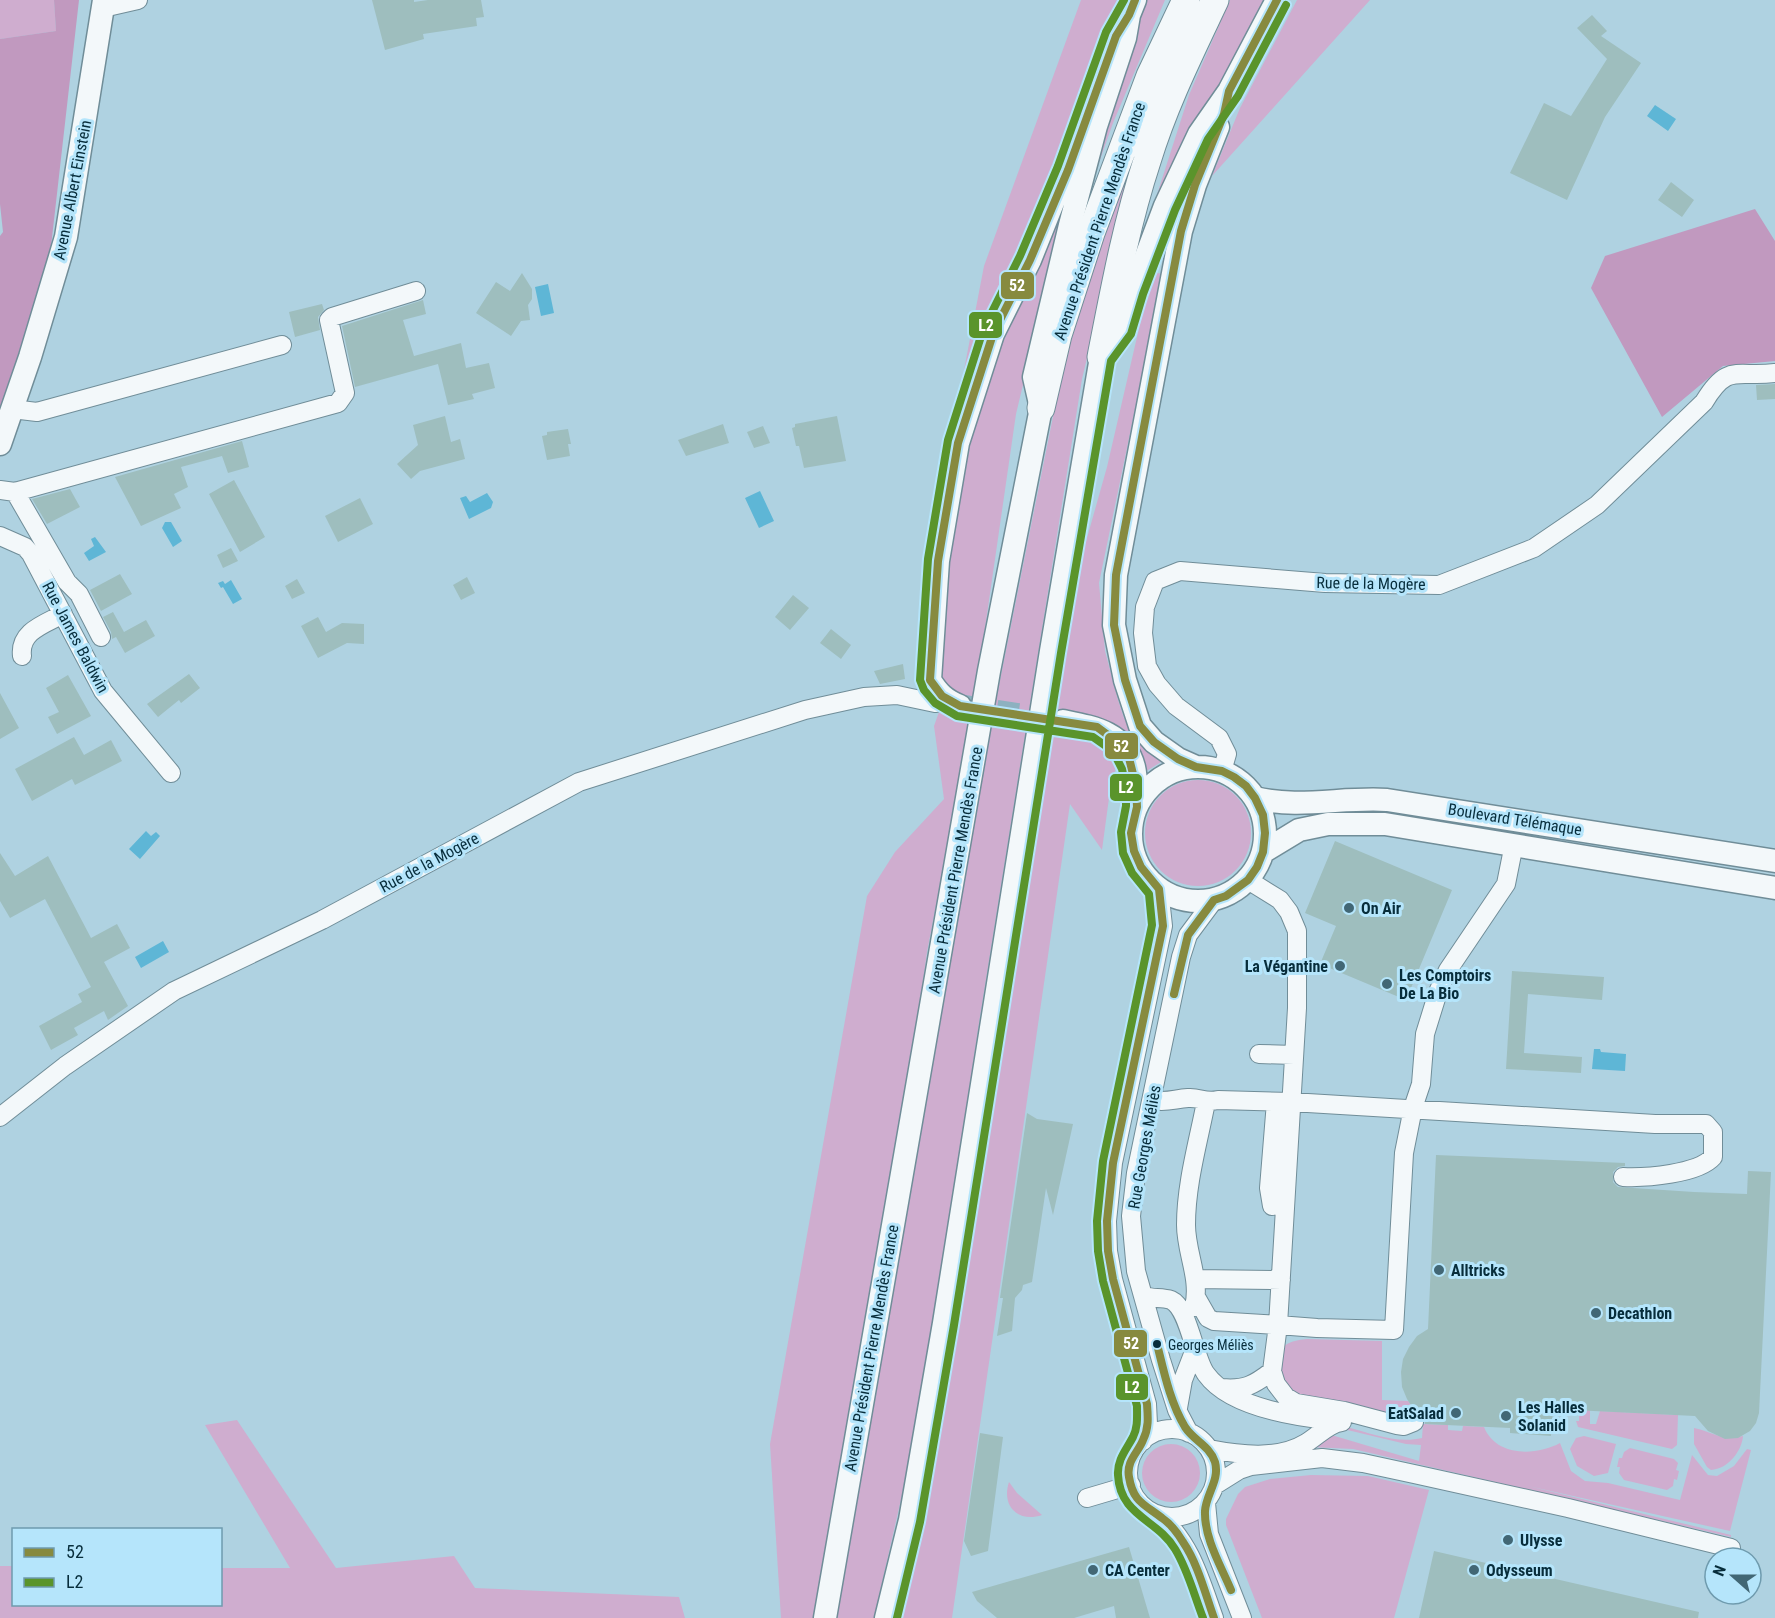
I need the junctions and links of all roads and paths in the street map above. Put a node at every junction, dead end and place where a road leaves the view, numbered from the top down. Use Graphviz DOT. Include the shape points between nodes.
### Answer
graph roads {
  1 [pos="138,0"];
  2 [pos="1186,0"];
  3 [pos="1215,0"];
  4 [pos="1277,0"];
  5 [pos="104,4"];
  6 [pos="1132,7"];
  7 [pos="1229,91"];
  8 [pos="416,291"];
  9 [pos="282,345"];
  10 [pos="1101,357"];
  11 [pos="1775,373"];
  12 [pos="1041,408"];
  13 [pos="12,409"];
  14 [pos="0,444"];
  15 [pos="8,491"];
  16 [pos="0,536"];
  17 [pos="63,614"];
  18 [pos="101,637"];
  19 [pos="22,656"];
  20 [pos="930,680"];
  21 [pos="897,695"];
  22 [pos="953,703"];
  23 [pos="1063,721"];
  24 [pos="1196,767"];
  25 [pos="1222,771"];
  26 [pos="171,773"];
  27 [pos="1255,798"];
  28 [pos="1137,805"];
  29 [pos="1514,844"];
  30 [pos="1263,852"];
  31 [pos="1775,861"];
  32 [pos="1248,880"];
  33 [pos="1775,888"];
  34 [pos="1159,889"];
  35 [pos="1214,900"];
  36 [pos="1258,1054"];
  37 [pos="1293,1055"];
  38 [pos="1152,1100"];
  39 [pos="1206,1102"];
  40 [pos="1283,1102"];
  41 [pos="1413,1108"];
  42 [pos="0,1117"];
  43 [pos="1623,1177"];
  44 [pos="1272,1206"];
  45 [pos="1196,1279"];
  46 [pos="1281,1280"];
  47 [pos="1144,1296"];
  48 [pos="1196,1297"];
  49 [pos="1278,1325"];
  50 [pos="1191,1331"];
  51 [pos="1195,1349"];
  52 [pos="1272,1371"];
  53 [pos="1218,1388"];
  54 [pos="1177,1410"];
  55 [pos="1340,1421"];
  56 [pos="1189,1433"];
  57 [pos="1143,1441"];
  58 [pos="1209,1449"];
  59 [pos="1131,1485"];
  60 [pos="1215,1485"];
  61 [pos="1087,1498"];
  62 [pos="1206,1503"];
  63 [pos="1160,1516"];
  64 [pos="1723,1546"];
  65 [pos="825,1618"];
  66 [pos="886,1618"];
  67 [pos="1214,1618"];
  68 [pos="1242,1618"];
  1 -- 5 [label="street"];
  2 -- 12 [label="highway, Avenue Président Pierre Mendès France" via="1150,76 1091,233 1058,335"];
  3 -- 10 [label="highway, Avenue Président Pierre Mendès France" via="1176,84 1147,160 1120,261"];
  4 -- 7 [label="main road"];
  5 -- 13 [label="main road, Avenue Albert Einstein" via="66,237"];
  6 -- 12 [label="main road" via="1096,126 1034,376"];
  6 -- 20 [label="main road" via="1116,36 1047,220 993,334 958,443 938,561"];
  7 -- 10 [label="main road" via="1194,144 1165,206 1121,330"];
  7 -- 24 [label="main road" via="1181,231 1116,575 1114,625 1125,680 1140,726 1154,742"];
  8 -- 15 [label="street" via="329,320 345,393 338,403"];
  9 -- 13 [label="street" via="37,412"];
  10 -- 66 [label="main road, Avenue Président Pierre Mendès France" via="944,1323 910,1520"];
  11 -- 25 [label="street, Rue de la Mogère" via="1731,373 1713,386 1704,402 1597,505 1534,548 1439,585 1325,583 1180,571 1155,581 1145,607 1147,666 1176,706 1219,738 1227,754"];
  12 -- 65 [label="main road, Avenue Président Pierre Mendès France" via="989,671"];
  13 -- 14 [label="main road, Avenue Albert Einstein"];
  15 -- 18 [label="street" via="67,582 79,594"];
  16 -- 17 [label="street, Rue James Baldwin" via="25,547 31,554"];
  17 -- 19 [label="street" via="27,635"];
  17 -- 26 [label="street, Rue James Baldwin" via="103,691"];
  20 -- 21 [label="street"];
  20 -- 22 [label="main road" via="938,693"];
  21 -- 22 [label="street"];
  21 -- 42 [label="street, Rue de la Mogère" via="804,710 579,782 322,920 174,991 65,1066"];
  23 -- 28 [label="main road" via="1097,727 1113,735 1126,749 1134,766"];
  24 -- 25 [label="main road"];
  24 -- 28 [label="main road" via="1168,774"];
  25 -- 27 [label="main road"];
  27 -- 30 [label="main road" via="1263,815"];
  27 -- 31 [label="main road, Boulevard Télémaque" via="1298,804 1387,800"];
  28 -- 34 [label="main road" via="1132,820 1133,851 1138,866"];
  29 -- 30 [label="main road, Boulevard Télémaque" via="1393,825 1328,824 1299,830"];
  29 -- 33 [label="main road, Boulevard Télémaque"];
  29 -- 41 [label="street" via="1506,884 1461,949 1438,992 1425,1034 1421,1084"];
  30 -- 32 [label="main road"];
  32 -- 35 [label="main road"];
  32 -- 37 [label="street" via="1280,900 1298,931"];
  34 -- 35 [label="main road" via="1194,902"];
  34 -- 57 [label="street, Rue Georges Méliès" via="1163,926 1113,1163 1107,1221 1113,1279 1147,1404 1148,1424"];
  35 -- 38 [label="street, Rue Georges Méliès" via="1188,935"];
  36 -- 37 [label="street"];
  37 -- 40 [label="street"];
  38 -- 39 [label="street" via="1190,1098"];
  38 -- 47 [label="street, Rue Georges Méliès" via="1131,1216 1136,1270"];
  39 -- 40 [label="street"];
  39 -- 45 [label="street" via="1186,1206 1186,1232"];
  40 -- 41 [label="street"];
  40 -- 44 [label="street" via="1269,1188"];
  40 -- 46 [label="street"];
  41 -- 43 [label="street" via="1706,1125 1713,1132 1710,1161 1663,1174"];
  41 -- 49 [label="street" via="1404,1153 1394,1330"];
  45 -- 46 [label="street"];
  45 -- 48 [label="street"];
  46 -- 49 [label="street"];
  47 -- 50 [label="street" via="1171,1300"];
  47 -- 54 [label="street, Rue Georges Méliès"];
  48 -- 49 [label="street" via="1214,1322"];
  48 -- 50 [label="street"];
  49 -- 52 [label="street"];
  50 -- 51 [label="street"];
  51 -- 53 [label="street" via="1205,1373"];
  51 -- 54 [label="street"];
  52 -- 53 [label="street" via="1244,1389"];
  52 -- 55 [label="street" via="1276,1384 1296,1403 1417,1427 1403,1436"];
  53 -- 55 [label="street" via="1229,1396 1291,1416"];
  54 -- 56 [label="street, Rue Georges Méliès"];
  55 -- 58 [label="street" via="1291,1451 1252,1455"];
  56 -- 57 [label="street" via="1157,1432"];
  56 -- 58 [label="street"];
  57 -- 59 [label="street" via="1132,1456 1128,1474"];
  58 -- 60 [label="street" via="1216,1472"];
  59 -- 61 [label="street"];
  59 -- 63 [label="street" via="1144,1507"];
  60 -- 62 [label="street"];
  60 -- 64 [label="street" via="1251,1466 1322,1458 1363,1462"];
  62 -- 63 [label="street" via="1190,1514"];
  62 -- 68 [label="street" via="1209,1534"];
  63 -- 67 [label="street" via="1173,1527 1192,1558"];
}
